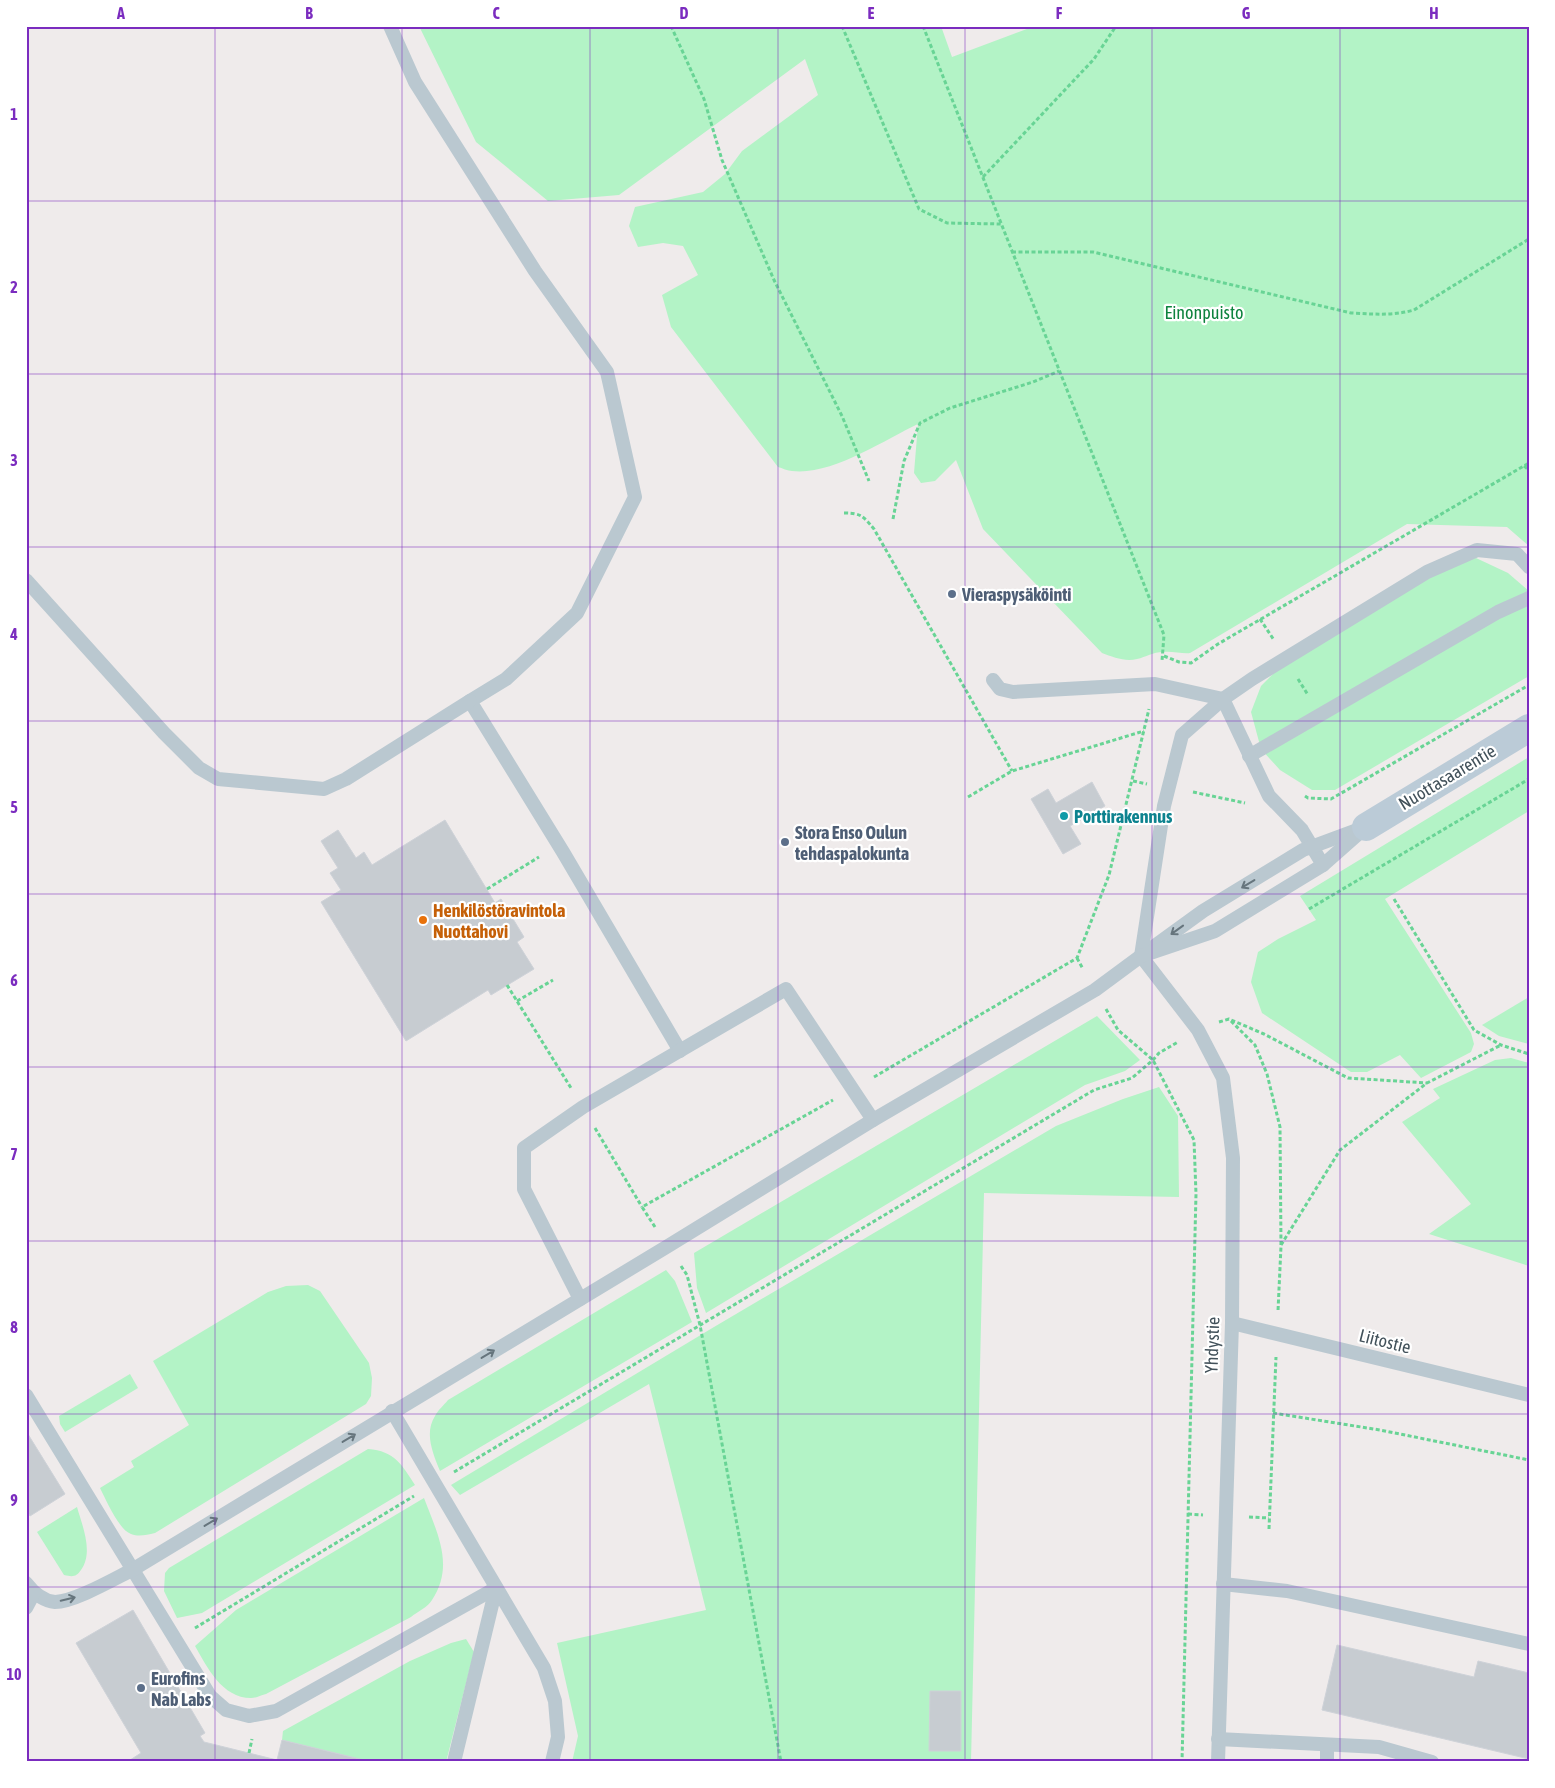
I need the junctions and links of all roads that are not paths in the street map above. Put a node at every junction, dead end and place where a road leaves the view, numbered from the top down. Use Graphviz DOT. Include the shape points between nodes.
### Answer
graph roads {
  1 [pos="390,26"];
  2 [pos="1529,567"];
  3 [pos="26,580"];
  4 [pos="1529,598"];
  5 [pos="993,680"];
  6 [pos="1223,699"];
  7 [pos="470,701"];
  8 [pos="1529,728"];
  9 [pos="1249,756"];
  10 [pos="1366,827"];
  11 [pos="1312,847"];
  12 [pos="1323,866"];
  13 [pos="1141,956"];
  14 [pos="680,1051"];
  15 [pos="873,1120"];
  16 [pos="580,1299"];
  17 [pos="1232,1322"];
  18 [pos="26,1395"];
  19 [pos="1529,1395"];
  20 [pos="392,1411"];
  21 [pos="132,1570"];
  22 [pos="1223,1584"];
  23 [pos="30,1588"];
  24 [pos="496,1588"];
  25 [pos="26,1608"];
  26 [pos="1529,1644"];
  27 [pos="1218,1739"];
  28 [pos="1327,1745"];
  29 [pos="454,1762"];
  30 [pos="552,1762"];
  31 [pos="1218,1762"];
  32 [pos="1327,1762"];
  33 [pos="1432,1762"];
  1 -- 7 [label="lane" via="425,99 534,271 608,372 635,497 577,613 506,678"];
  2 -- 6 [label="lane" via="1517,554 1477,550 1427,572"];
  3 -- 7 [label="lane" via="164,733 199,768 218,779 324,789 346,779"];
  4 -- 9 [label="lane" via="1498,612"];
  5 -- 6 [label="lane" via="1000,689 1013,692 1155,684"];
  6 -- 9 [label="lane"];
  6 -- 13 [label="lane" via="1182,735 1164,806"];
  7 -- 14 [label="lane"];
  8 -- 10 [label="street, Nuottasaarentie"];
  9 -- 11 [label="lane" via="1269,796 1302,830"];
  10 -- 11 [label="lane, Nuottasaarentie"];
  10 -- 12 [label="lane, Nuottasaarentie"];
  11 -- 12 [label="lane"];
  11 -- 13 [label="lane, Nuottasaarentie, one-way" via="1214,904"];
  12 -- 13 [label="lane, Nuottasaarentie" via="1215,931"];
  13 -- 15 [label="lane, Nuottasaarentie" via="1095,990"];
  13 -- 17 [label="lane, Yhdystie" via="1198,1030 1224,1078 1233,1158"];
  14 -- 15 [label="lane" via="786,989"];
  14 -- 16 [label="lane" via="583,1108 524,1148 524,1190"];
  15 -- 16 [label="lane, Nuottasaarentie"];
  20 -- 16 [label="lane, Nuottasaarentie, one-way"];
  17 -- 19 [label="lane, Liitostie"];
  17 -- 22 [label="lane, Yhdystie"];
  18 -- 21 [label="lane"];
  21 -- 20 [label="lane, Nuottasaarentie, one-way"];
  20 -- 24 [label="lane"];
  23 -- 21 [label="lane, Nuottasaarentie, one-way" via="55,1602 79,1596"];
  21 -- 24 [label="lane" via="210,1696 226,1710 249,1716 276,1711"];
  22 -- 26 [label="lane" via="1287,1591"];
  22 -- 27 [label="lane, Yhdystie"];
  23 -- 25 [label="lane"];
  24 -- 29 [label="lane"];
  24 -- 30 [label="lane" via="544,1668 555,1702 558,1737"];
  27 -- 28 [label="lane"];
  27 -- 31 [label="lane, Yhdystie"];
  28 -- 32 [label="lane"];
  28 -- 33 [label="lane" via="1379,1747"];
}
